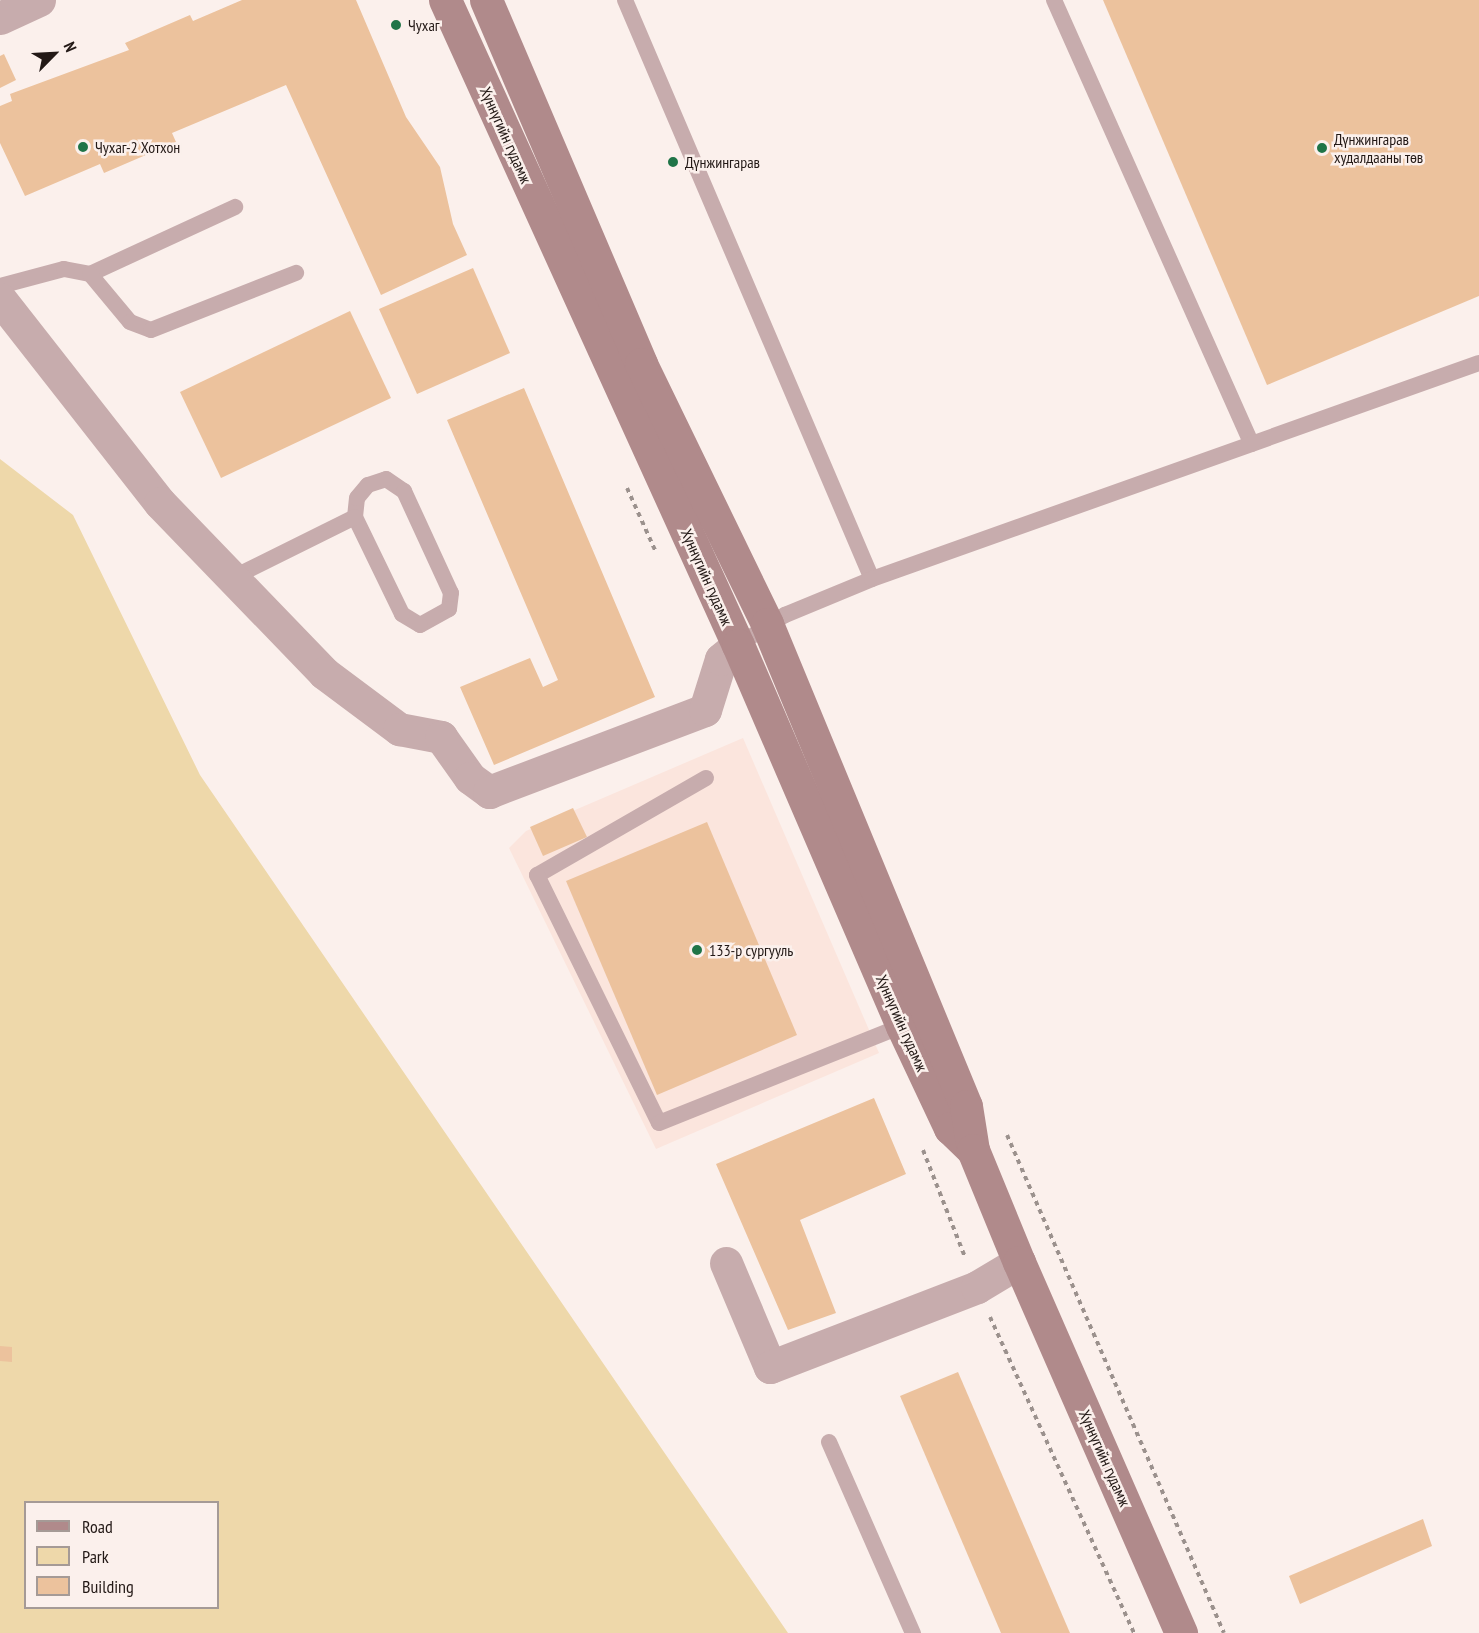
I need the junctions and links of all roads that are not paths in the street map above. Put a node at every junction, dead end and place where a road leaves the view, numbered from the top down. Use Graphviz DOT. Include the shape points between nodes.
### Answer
graph roads {
  1 [pos="39,0"];
  2 [pos="445,0"];
  3 [pos="486,0"];
  4 [pos="625,0"];
  5 [pos="1054,0"];
  6 [pos="0,18"];
  7 [pos="235,207"];
  8 [pos="296,273"];
  9 [pos="90,274"];
  10 [pos="0,286"];
  11 [pos="0,299"];
  12 [pos="1479,363"];
  13 [pos="1252,444"];
  14 [pos="355,517"];
  15 [pos="232,578"];
  16 [pos="872,579"];
  17 [pos="767,624"];
  18 [pos="738,645"];
  19 [pos="706,778"];
  20 [pos="902,1026"];
  21 [pos="973,1150"];
  22 [pos="1019,1262"];
  23 [pos="726,1263"];
  24 [pos="829,1442"];
  25 [pos="913,1633"];
  26 [pos="1181,1633"];
  1 -- 6 [label="street"];
  2 -- 18 [label="main road, Хүннүгийн гудамж"];
  3 -- 17 [label="main road, Хүннүгийн гудамж" via="641,364"];
  4 -- 16 [label="lane"];
  5 -- 13 [label="lane"];
  7 -- 9 [label="lane"];
  8 -- 9 [label="lane" via="151,330 130,322"];
  9 -- 10 [label="lane" via="64,269"];
  11 -- 15 [label="street" via="160,503"];
  12 -- 13 [label="lane"];
  13 -- 16 [label="lane"];
  14 -- 14 [label="lane" via="357,498 368,485 386,479 404,491 451,593 448,609 420,625 402,614"];
  14 -- 15 [label="lane"];
  15 -- 18 [label="street" via="324,673 399,729 441,737 470,778 489,792 705,710 721,659"];
  16 -- 17 [label="lane"];
  17 -- 18 [label="lane"];
  17 -- 21 [label="main road, Хүннүгийн гудамж" via="966,1106"];
  18 -- 20 [label="main road, Хүннүгийн гудамж"];
  19 -- 20 [label="lane" via="537,875 659,1123"];
  20 -- 21 [label="main road, Хүннүгийн гудамж" via="950,1128"];
  21 -- 22 [label="main road, Хүннүгийн гудамж"];
  22 -- 23 [label="street" via="977,1287 770,1367"];
  22 -- 26 [label="main road, Хүннүгийн гудамж"];
  24 -- 25 [label="lane"];
}
